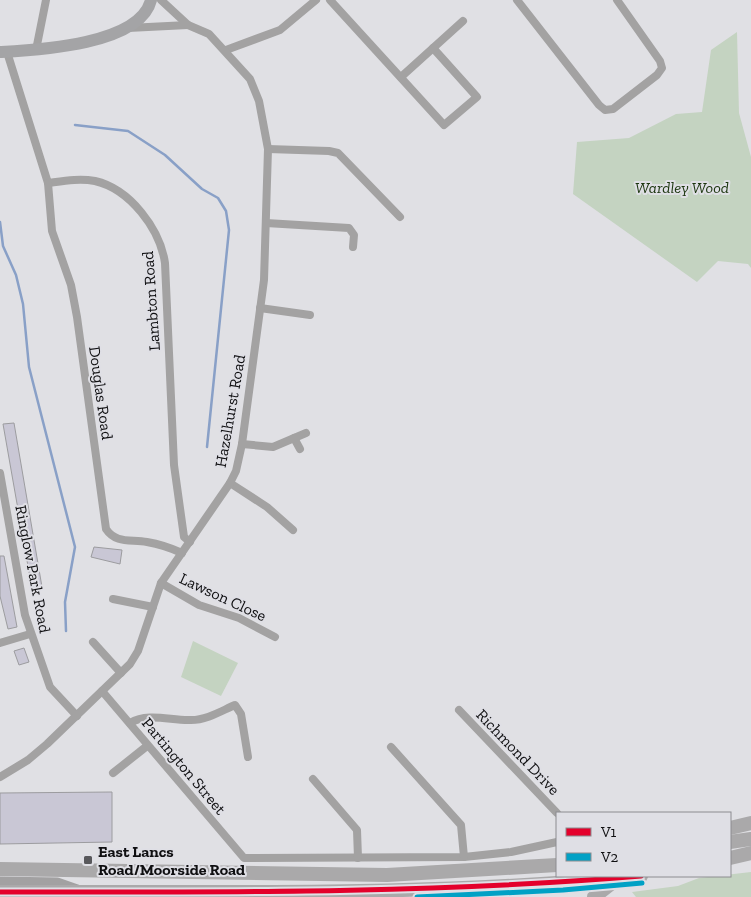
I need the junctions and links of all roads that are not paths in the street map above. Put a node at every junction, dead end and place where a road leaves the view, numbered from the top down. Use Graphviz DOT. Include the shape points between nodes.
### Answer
graph roads {
  1 [pos="46,0"];
  2 [pos="151,0"];
  3 [pos="161,0"];
  4 [pos="316,0"];
  5 [pos="330,0"];
  6 [pos="517,0"];
  7 [pos="617,0"];
  8 [pos="463,21"];
  9 [pos="188,26"];
  10 [pos="124,29"];
  11 [pos="433,48"];
  12 [pos="36,50"];
  13 [pos="226,50"];
  14 [pos="3,52"];
  15 [pos="401,77"];
  16 [pos="268,149"];
  17 [pos="48,183"];
  18 [pos="400,217"];
  19 [pos="266,223"];
  20 [pos="353,247"];
  21 [pos="260,308"];
  22 [pos="310,314"];
  23 [pos="306,433"];
  24 [pos="294,438"];
  25 [pos="242,444"];
  26 [pos="300,449"];
  27 [pos="0,473"];
  28 [pos="230,483"];
  29 [pos="293,530"];
  30 [pos="190,542"];
  31 [pos="182,553"];
  32 [pos="161,583"];
  33 [pos="113,599"];
  34 [pos="153,607"];
  35 [pos="30,634"];
  36 [pos="274,637"];
  37 [pos="93,642"];
  38 [pos="0,643"];
  39 [pos="122,673"];
  40 [pos="102,691"];
  41 [pos="459,710"];
  42 [pos="77,716"];
  43 [pos="130,723"];
  44 [pos="147,746"];
  45 [pos="391,747"];
  46 [pos="248,757"];
  47 [pos="113,773"];
  48 [pos="0,777"];
  49 [pos="312,779"];
  50 [pos="557,812"];
  51 [pos="751,823"];
  52 [pos="731,828"];
  53 [pos="751,839"];
  54 [pos="556,842"];
  55 [pos="731,842"];
  56 [pos="751,855"];
  57 [pos="464,857"];
  58 [pos="358,858"];
  59 [pos="405,858"];
  60 [pos="731,859"];
  61 [pos="556,864"];
  62 [pos="0,869"];
  63 [pos="405,874"];
  64 [pos="635,877"];
  65 [pos="617,880"];
  66 [pos="0,882"];
  67 [pos="0,892"];
  68 [pos="86,893"];
  69 [pos="397,896"];
  70 [pos="594,897"];
  1 -- 12 [label="street"];
  2 -- 10 [label="main road" via="136,22"];
  3 -- 9 [label="street, Hazelhurst Road"];
  4 -- 13 [label="street" via="280,30"];
  5 -- 15 [label="street"];
  6 -- 7 [label="street" via="599,105 608,110 662,68"];
  8 -- 11 [label="street"];
  9 -- 10 [label="street, Hazelhurst Road"];
  9 -- 13 [label="street, Hazelhurst Road" via="209,34"];
  10 -- 12 [label="main road" via="79,44"];
  11 -- 15 [label="street"];
  11 -- 15 [label="street" via="477,97 444,125"];
  12 -- 14 [label="main road"];
  13 -- 16 [label="street, Hazelhurst Road" via="250,79 260,101"];
  14 -- 17 [label="street"];
  16 -- 18 [label="street" via="338,154 396,208"];
  16 -- 19 [label="street, Hazelhurst Road"];
  17 -- 30 [label="street, Lambton Road" via="94,181 114,188 142,215 161,243 165,263 174,465 184,537"];
  17 -- 31 [label="street, Douglas Road" via="52,230 72,285 106,529 122,541 146,542"];
  19 -- 20 [label="street" via="348,228 354,235"];
  19 -- 21 [label="street, Hazelhurst Road"];
  21 -- 22 [label="street"];
  21 -- 25 [label="street, Hazelhurst Road"];
  23 -- 24 [label="street"];
  24 -- 25 [label="street" via="273,447"];
  24 -- 26 [label="street"];
  25 -- 28 [label="street, Hazelhurst Road"];
  27 -- 35 [label="street, Ringlow Park Road"];
  28 -- 29 [label="street" via="267,507"];
  28 -- 30 [label="street, Hazelhurst Road"];
  30 -- 31 [label="street, Hazelhurst Road"];
  31 -- 32 [label="street, Hazelhurst Road"];
  32 -- 34 [label="street, Hazelhurst Road"];
  32 -- 36 [label="street, Lawson Close" via="199,605 239,618"];
  33 -- 34 [label="street"];
  34 -- 39 [label="street, Hazelhurst Road" via="138,651"];
  35 -- 38 [label="street"];
  35 -- 42 [label="street, Ringlow Park Road" via="50,687"];
  37 -- 39 [label="street"];
  39 -- 40 [label="street, Hazelhurst Road"];
  40 -- 42 [label="street, Hazelhurst Road"];
  40 -- 43 [label="street, Partington Street"];
  41 -- 50 [label="street, Richmond Drive"];
  42 -- 48 [label="street, Hazelhurst Road" via="28,760"];
  43 -- 44 [label="street, Partington Street"];
  43 -- 46 [label="street" via="149,718 192,720 214,715 235,705 241,714 241,741"];
  44 -- 47 [label="street"];
  44 -- 58 [label="street, Partington Street" via="244,858"];
  45 -- 57 [label="street" via="461,825"];
  49 -- 58 [label="street" via="357,830"];
  51 -- 52 [label="highway"];
  53 -- 55 [label="highway"];
  54 -- 57 [label="street" via="511,852"];
  56 -- 60 [label="highway"];
  57 -- 59 [label="street"];
  58 -- 59 [label="street"];
  59 -- 63 [label="street"];
  61 -- 63 [label="highway"];
  62 -- 63 [label="highway"];
  64 -- 65 [label="highway"];
  65 -- 69 [label="highway"];
  65 -- 70 [label="highway"];
  66 -- 68 [label="street" via="57,883"];
  67 -- 68 [label="highway"];
  68 -- 69 [label="highway"];
}
